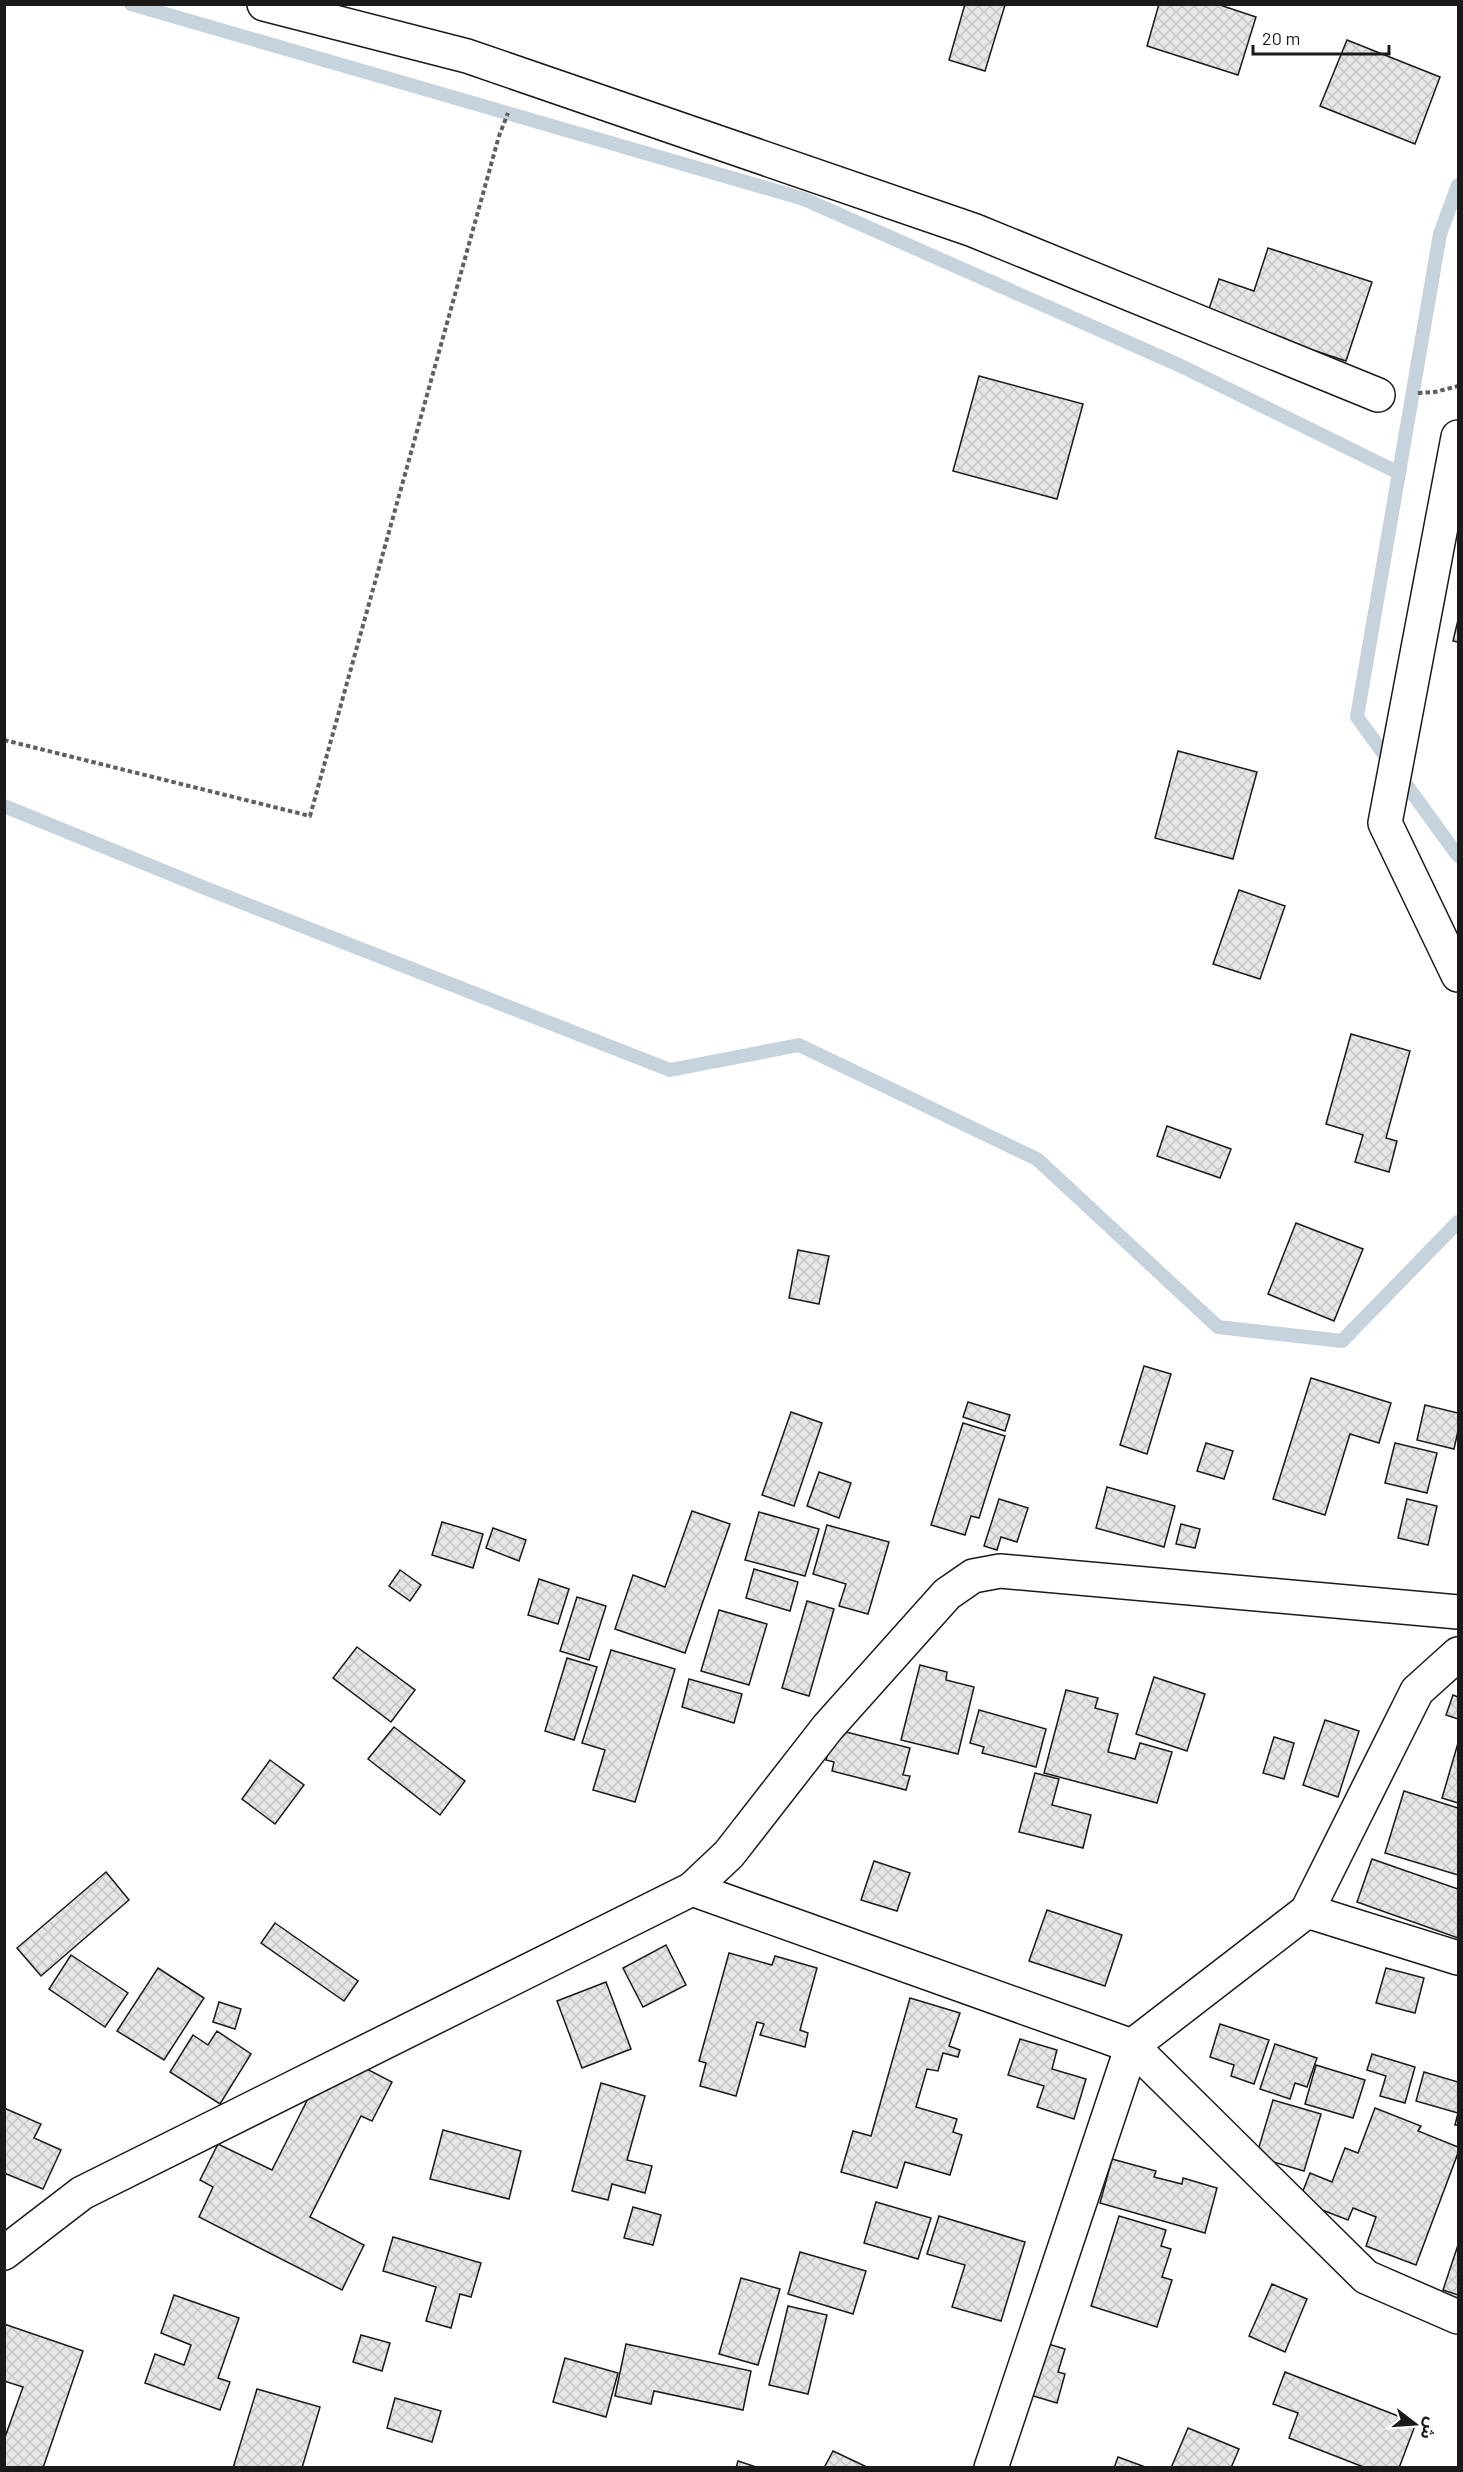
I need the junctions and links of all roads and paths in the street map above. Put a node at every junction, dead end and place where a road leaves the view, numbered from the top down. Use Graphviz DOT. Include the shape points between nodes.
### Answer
graph roads {
  1 [pos="264,4"];
  2 [pos="499,136"];
  3 [pos="1458,386"];
  4 [pos="1435,392"];
  5 [pos="1378,395"];
  6 [pos="1458,437"];
  7 [pos="4,740"];
  8 [pos="1458,975"];
  9 [pos="1458,1612"];
  10 [pos="1458,1654"];
  11 [pos="692,1889"];
  12 [pos="1307,1911"];
  13 [pos="1458,1958"];
  14 [pos="1132,2046"];
  15 [pos="4,2253"];
  16 [pos="1458,2317"];
  17 [pos="991,2468"];
  1 -- 5 [label="street" via="467,56 973,231"];
  2 -- 7 [label="path" via="310,816"];
  3 -- 4 [label="path"];
  6 -- 8 [label="street" via="1385,823"];
  9 -- 11 [label="street" via="1000,1571 973,1576 947,1594 828,1727 729,1854"];
  10 -- 12 [label="street" via="1417,1691"];
  11 -- 14 [label="street"];
  11 -- 15 [label="street" via="82,2193"];
  12 -- 13 [label="street"];
  12 -- 14 [label="street"];
  14 -- 16 [label="street" via="1366,2277"];
  14 -- 17 [label="street"];
}
